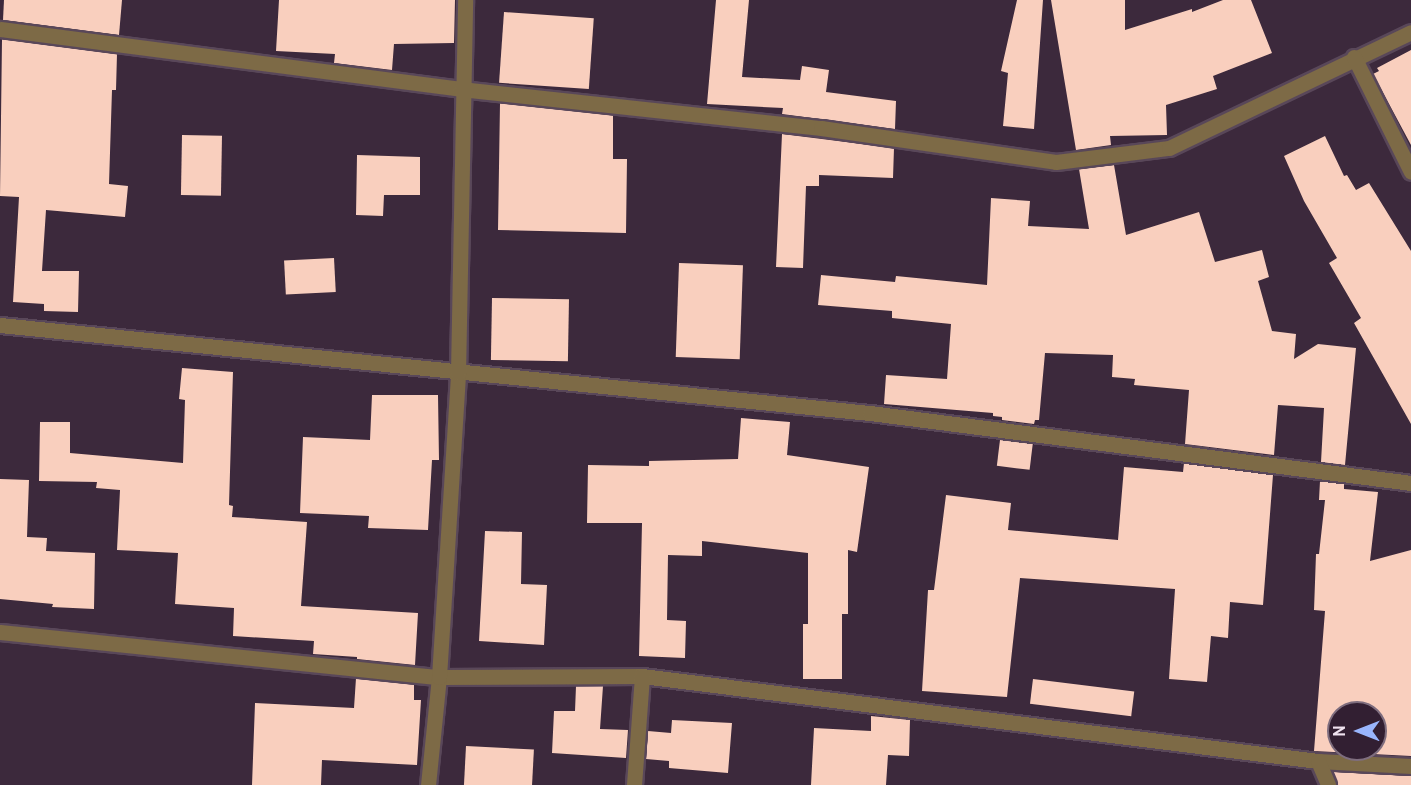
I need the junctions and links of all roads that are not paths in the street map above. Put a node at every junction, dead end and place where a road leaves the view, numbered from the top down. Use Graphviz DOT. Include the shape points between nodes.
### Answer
graph roads {
  1 [pos="465,0"];
  2 [pos="0,29"];
  3 [pos="1411,32"];
  4 [pos="1354,57"];
  5 [pos="462,89"];
  6 [pos="1411,172"];
  7 [pos="0,325"];
  8 [pos="458,373"];
  9 [pos="1411,483"];
  10 [pos="0,632"];
  11 [pos="642,676"];
  12 [pos="439,677"];
  13 [pos="1318,761"];
  14 [pos="1411,766"];
  15 [pos="428,785"];
  16 [pos="634,785"];
  17 [pos="1328,785"];
  1 -- 5 [label="street"];
  2 -- 5 [label="street"];
  3 -- 4 [label="street"];
  4 -- 5 [label="street" via="1169,148 1056,162 821,128"];
  4 -- 6 [label="street"];
  5 -- 8 [label="street"];
  7 -- 8 [label="street"];
  8 -- 9 [label="street" via="870,413"];
  8 -- 12 [label="street"];
  10 -- 12 [label="street"];
  11 -- 12 [label="street"];
  11 -- 13 [label="street"];
  11 -- 16 [label="street"];
  12 -- 15 [label="street"];
  13 -- 14 [label="street"];
  13 -- 17 [label="street"];
}
